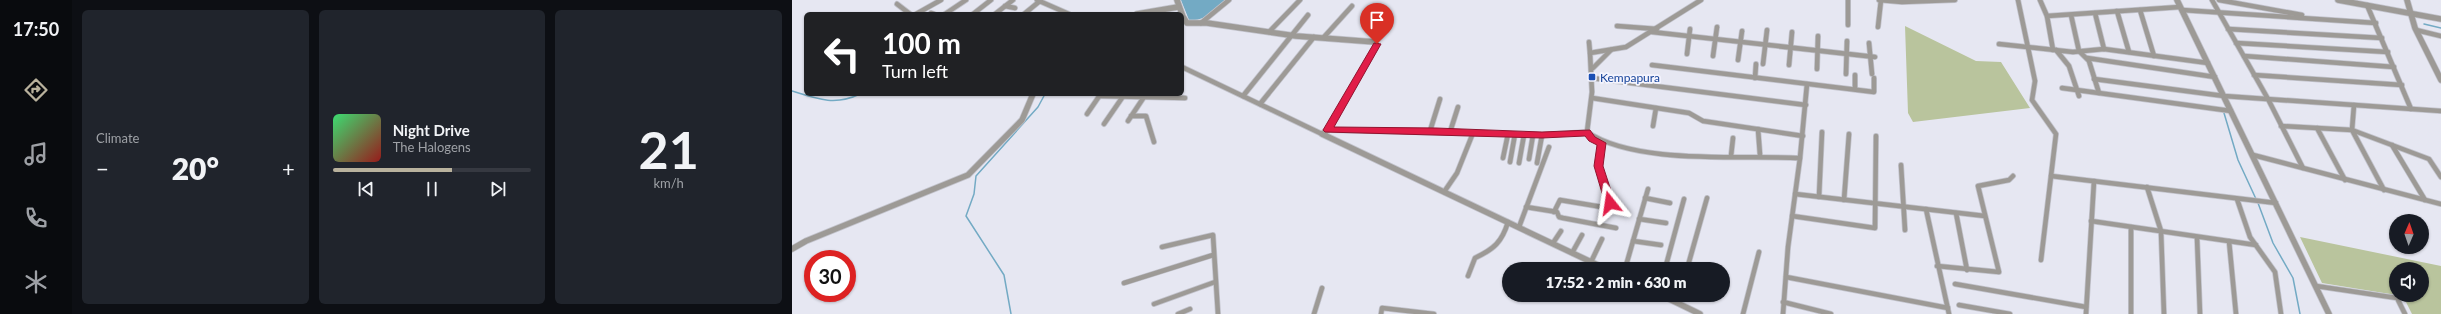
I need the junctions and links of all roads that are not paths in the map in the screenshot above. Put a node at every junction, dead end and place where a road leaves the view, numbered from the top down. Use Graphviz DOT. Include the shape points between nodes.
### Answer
graph roads {
  1 [pos="941,0"];
  2 [pos="966,0"];
  3 [pos="991,0"];
  4 [pos="1013,0"];
  5 [pos="1038,0"];
  6 [pos="1177,0"];
  7 [pos="1229,0"];
  8 [pos="1300,0"];
  9 [pos="1701,0"];
  10 [pos="1848,0"];
  11 [pos="1880,0"];
  12 [pos="1955,0"];
  13 [pos="2018,0"];
  14 [pos="2040,0"];
  15 [pos="2177,0"];
  16 [pos="2212,0"];
  17 [pos="2219,0"];
  18 [pos="2338,0"];
  19 [pos="2407,0"];
  20 [pos="2365,3"];
  21 [pos="897,4"];
  22 [pos="1005,6"];
  23 [pos="1352,6"];
  24 [pos="1178,7"];
  25 [pos="1015,8"];
  26 [pos="2181,8"];
  27 [pos="2140,10"];
  28 [pos="2116,11"];
  29 [pos="907,12"];
  30 [pos="920,12"];
  31 [pos="948,12"];
  32 [pos="976,12"];
  33 [pos="997,12"];
  34 [pos="1026,12"];
  35 [pos="1065,12"];
  36 [pos="1149,12"];
  37 [pos="1181,12"];
  38 [pos="2219,12"];
  39 [pos="2095,13"];
  40 [pos="2410,13"];
  41 [pos="1308,15"];
  42 [pos="2071,15"];
  43 [pos="2047,16"];
  44 [pos="1184,18"];
  45 [pos="2324,19"];
  46 [pos="2441,19"];
  47 [pos="1201,23"];
  48 [pos="2376,23"];
  49 [pos="1848,25"];
  50 [pos="1617,26"];
  51 [pos="1717,27"];
  52 [pos="1878,27"];
  53 [pos="1657,29"];
  54 [pos="1690,29"];
  55 [pos="2228,29"];
  56 [pos="1767,30"];
  57 [pos="2416,30"];
  58 [pos="1742,31"];
  59 [pos="1269,32"];
  60 [pos="1652,32"];
  61 [pos="1792,32"];
  62 [pos="1293,35"];
  63 [pos="1689,36"];
  64 [pos="1818,36"];
  65 [pos="2441,36"];
  66 [pos="1314,37"];
  67 [pos="1324,38"];
  68 [pos="2382,38"];
  69 [pos="1715,39"];
  70 [pos="1847,41"];
  71 [pos="1589,42"];
  72 [pos="1740,42"];
  73 [pos="2236,42"];
  74 [pos="1869,43"];
  75 [pos="2000,44"];
  76 [pos="1765,45"];
  77 [pos="2028,47"];
  78 [pos="1791,48"];
  79 [pos="2104,49"];
  80 [pos="1611,50"];
  81 [pos="2055,50"];
  82 [pos="1817,51"];
  83 [pos="2079,51"];
  84 [pos="2128,52"];
  85 [pos="2388,52"];
  86 [pos="1590,53"];
  87 [pos="1687,54"];
  88 [pos="1846,54"];
  89 [pos="1713,56"];
  90 [pos="2154,56"];
  91 [pos="2244,56"];
  92 [pos="1873,57"];
  93 [pos="2087,58"];
  94 [pos="1738,60"];
  95 [pos="2208,63"];
  96 [pos="1756,64"];
  97 [pos="1763,64"];
  98 [pos="1652,65"];
  99 [pos="1789,65"];
  100 [pos="2394,67"];
  101 [pos="1184,68"];
  102 [pos="1593,68"];
  103 [pos="1817,69"];
  104 [pos="2439,71"];
  105 [pos="1846,74"];
  106 [pos="1855,75"];
  107 [pos="2254,75"];
  108 [pos="2215,77"];
  109 [pos="1591,78"];
  110 [pos="1755,78"];
  111 [pos="2094,79"];
  112 [pos="2441,80"];
  113 [pos="1807,84"];
  114 [pos="2402,85"];
  115 [pos="2062,88"];
  116 [pos="1855,89"];
  117 [pos="2077,90"];
  118 [pos="2099,93"];
  119 [pos="1032,96"];
  120 [pos="1099,96"];
  121 [pos="1123,96"];
  122 [pos="1147,96"];
  123 [pos="1173,96"];
  124 [pos="1243,96"];
  125 [pos="2078,96"];
  126 [pos="2224,96"];
  127 [pos="1184,98"];
  128 [pos="1592,98"];
  129 [pos="1440,99"];
  130 [pos="2268,99"];
  131 [pos="1260,104"];
  132 [pos="1806,105"];
  133 [pos="2354,105"];
  134 [pos="1458,107"];
  135 [pos="1656,108"];
  136 [pos="2411,109"];
  137 [pos="2231,111"];
  138 [pos="2441,111"];
  139 [pos="1087,114"];
  140 [pos="1131,116"];
  141 [pos="1128,121"];
  142 [pos="1104,124"];
  143 [pos="1653,126"];
  144 [pos="2281,126"];
  145 [pos="2317,128"];
  146 [pos="1758,129"];
  147 [pos="1328,130"];
  148 [pos="2352,130"];
  149 [pos="1430,131"];
  150 [pos="1450,132"];
  151 [pos="1587,132"];
  152 [pos="1822,132"];
  153 [pos="1472,133"];
  154 [pos="1322,134"];
  155 [pos="1508,134"];
  156 [pos="1515,134"];
  157 [pos="1849,134"];
  158 [pos="1524,135"];
  159 [pos="1534,135"];
  160 [pos="1542,135"];
  161 [pos="1803,136"];
  162 [pos="1876,136"];
  163 [pos="1733,138"];
  164 [pos="1154,142"];
  165 [pos="1602,143"];
  166 [pos="2392,145"];
  167 [pos="1549,147"];
  168 [pos="1760,155"];
  169 [pos="2253,155"];
  170 [pos="1731,156"];
  171 [pos="1503,158"];
  172 [pos="1800,158"];
  173 [pos="1529,159"];
  174 [pos="1510,162"];
  175 [pos="1519,162"];
  176 [pos="1537,163"];
  177 [pos="1901,166"];
  178 [pos="2303,168"];
  179 [pos="2013,176"];
  180 [pos="2051,176"];
  181 [pos="2441,177"];
  182 [pos="2345,180"];
  183 [pos="2094,181"];
  184 [pos="2147,188"];
  185 [pos="1648,189"];
  186 [pos="2384,190"];
  187 [pos="1444,192"];
  188 [pos="1795,194"];
  189 [pos="1819,197"];
  190 [pos="1645,198"];
  191 [pos="1707,198"];
  192 [pos="2237,198"];
  193 [pos="1684,199"];
  194 [pos="1844,200"];
  195 [pos="2425,200"];
  196 [pos="1670,202"];
  197 [pos="1874,203"];
  198 [pos="2276,203"];
  199 [pos="2441,204"];
  200 [pos="1526,207"];
  201 [pos="1903,207"];
  202 [pos="1926,209"];
  203 [pos="1554,212"];
  204 [pos="1956,213"];
  205 [pos="1792,216"];
  206 [pos="1985,216"];
  207 [pos="1639,220"];
  208 [pos="2091,221"];
  209 [pos="1508,222"];
  210 [pos="1666,224"];
  211 [pos="1519,227"];
  212 [pos="2130,227"];
  213 [pos="1616,228"];
  214 [pos="1905,230"];
  215 [pos="1560,231"];
  216 [pos="2161,231"];
  217 [pos="1582,235"];
  218 [pos="2197,237"];
  219 [pos="1602,239"];
  220 [pos="1633,241"];
  221 [pos="2229,241"];
  222 [pos="1552,243"];
  223 [pos="1661,245"];
  224 [pos="2256,245"];
  225 [pos="1162,247"];
  226 [pos="792,250"];
  227 [pos="1759,252"];
  228 [pos="1572,253"];
  229 [pos="1213,255"];
  230 [pos="2041,260"];
  231 [pos="1591,262"];
  232 [pos="1626,262"];
  233 [pos="1667,262"];
  234 [pos="1689,262"];
  235 [pos="1937,266"];
  236 [pos="1967,270"];
  237 [pos="1468,276"];
  238 [pos="1786,277"];
  239 [pos="1215,282"];
  240 [pos="1124,283"];
  241 [pos="1955,284"];
  242 [pos="2316,286"];
  243 [pos="1322,288"];
  244 [pos="1783,302"];
  245 [pos="1678,303"];
  246 [pos="1154,304"];
  247 [pos="1959,304"];
  248 [pos="2086,307"];
  249 [pos="1948,308"];
  250 [pos="1190,309"];
  251 [pos="1178,314"];
  252 [pos="1218,314"];
  253 [pos="1314,314"];
  254 [pos="1381,314"];
  255 [pos="1434,314"];
  256 [pos="1700,314"];
  257 [pos="1743,314"];
  258 [pos="1783,314"];
  259 [pos="1831,314"];
  260 [pos="1949,314"];
  261 [pos="2010,314"];
  262 [pos="2086,314"];
  263 [pos="2131,314"];
  264 [pos="2164,314"];
  265 [pos="2200,314"];
  266 [pos="2236,314"];
  267 [pos="2281,314"];
  268 [pos="2329,314"];
  269 [pos="2405,314"];
  1 -- 30 [label="street"];
  2 -- 31 [label="street"];
  3 -- 32 [label="street"];
  4 -- 22 [label="street"];
  5 -- 34 [label="street"];
  5 -- 35 [label="street"];
  6 -- 24 [label="street"];
  7 -- 47 [label="street"];
  8 -- 59 [label="street"];
  9 -- 53 [label="street"];
  10 -- 49 [label="street"];
  11 -- 12 [label="street"];
  11 -- 52 [label="street"];
  13 -- 77 [label="street"];
  14 -- 43 [label="street"];
  15 -- 26 [label="street"];
  16 -- 38 [label="street"];
  17 -- 45 [label="street"];
  18 -- 20 [label="street"];
  19 -- 40 [label="street"];
  20 -- 40 [label="street"];
  20 -- 48 [label="street"];
  21 -- 29 [label="street"];
  22 -- 25 [label="street"];
  22 -- 33 [label="street"];
  23 -- 67 [label="street"];
  24 -- 36 [label="street"];
  24 -- 37 [label="street"];
  26 -- 27 [label="street"];
  26 -- 38 [label="street"];
  26 -- 95 [label="street"];
  27 -- 28 [label="street"];
  27 -- 90 [label="street"];
  28 -- 39 [label="street"];
  28 -- 84 [label="street"];
  38 -- 45 [label="street"];
  38 -- 55 [label="street"];
  39 -- 42 [label="street"];
  39 -- 79 [label="street"];
  40 -- 46 [label="street"];
  40 -- 57 [label="street"];
  41 -- 62 [label="street"];
  42 -- 43 [label="street"];
  42 -- 83 [label="street"];
  43 -- 81 [label="street"];
  44 -- 47 [label="street" via="1187,23"];
  45 -- 48 [label="street"];
  47 -- 59 [label="street"];
  48 -- 68 [label="street"];
  50 -- 53 [label="street"];
  51 -- 69 [label="street"];
  53 -- 60 [label="street"];
  54 -- 63 [label="street"];
  55 -- 68 [label="street"];
  55 -- 73 [label="street"];
  56 -- 76 [label="street"];
  57 -- 65 [label="street"];
  57 -- 104 [label="street"];
  58 -- 72 [label="street"];
  59 -- 62 [label="street"];
  60 -- 63 [label="street"];
  60 -- 80 [label="street" via="1626,47"];
  61 -- 78 [label="street"];
  62 -- 66 [label="street"];
  62 -- 124 [label="street"];
  63 -- 69 [label="street"];
  63 -- 87 [label="street"];
  64 -- 82 [label="street"];
  66 -- 67 [label="street"];
  66 -- 131 [label="street"];
  67 -- 147 [label="street" via="1377,44"];
  68 -- 85 [label="street"];
  69 -- 72 [label="street"];
  69 -- 89 [label="street"];
  70 -- 88 [label="street"];
  71 -- 86 [label="street"];
  72 -- 76 [label="street"];
  72 -- 94 [label="street"];
  73 -- 85 [label="street"];
  73 -- 91 [label="street"];
  74 -- 92 [label="street"];
  75 -- 77 [label="street"];
  76 -- 78 [label="street"];
  76 -- 97 [label="street"];
  77 -- 81 [label="street"];
  77 -- 180 [label="street" via="2035,81 2032,100 2056,134"];
  78 -- 82 [label="street"];
  78 -- 99 [label="street"];
  79 -- 83 [label="street"];
  79 -- 84 [label="street"];
  80 -- 86 [label="street"];
  80 -- 102 [label="street"];
  81 -- 83 [label="street"];
  81 -- 117 [label="street" via="2069,66"];
  82 -- 88 [label="street"];
  82 -- 103 [label="street"];
  83 -- 93 [label="street"];
  84 -- 90 [label="street"];
  85 -- 100 [label="street"];
  86 -- 102 [label="street"];
  88 -- 92 [label="street"];
  88 -- 105 [label="street"];
  90 -- 95 [label="street"];
  91 -- 100 [label="street"];
  91 -- 107 [label="street"];
  92 -- 116 [label="street" via="1874,92"];
  93 -- 108 [label="street"];
  93 -- 111 [label="street"];
  95 -- 108 [label="street"];
  96 -- 110 [label="street"];
  98 -- 110 [label="street"];
  100 -- 114 [label="street"];
  101 -- 124 [label="street"];
  102 -- 109 [label="street"];
  104 -- 112 [label="street"];
  106 -- 116 [label="street"];
  107 -- 114 [label="street"];
  107 -- 130 [label="street"];
  108 -- 126 [label="street"];
  109 -- 128 [label="street"];
  109 -- 132 [label="street"];
  110 -- 113 [label="street"];
  111 -- 118 [label="street"];
  111 -- 126 [label="street"];
  113 -- 116 [label="street"];
  113 -- 132 [label="street"];
  114 -- 136 [label="street"];
  115 -- 117 [label="street"];
  117 -- 118 [label="street"];
  117 -- 125 [label="street"];
  118 -- 137 [label="street"];
  119 -- 226 [label="street" via="1022,120 968,174 806,241"];
  120 -- 139 [label="street"];
  121 -- 142 [label="street"];
  122 -- 123 [label="street"];
  122 -- 140 [label="street"];
  123 -- 127 [label="street"];
  124 -- 131 [label="street"];
  126 -- 130 [label="street"];
  126 -- 137 [label="street"];
  128 -- 135 [label="street"];
  128 -- 151 [label="street"];
  129 -- 149 [label="street"];
  130 -- 133 [label="street"];
  130 -- 144 [label="street"];
  131 -- 154 [label="street"];
  132 -- 161 [label="street"];
  133 -- 136 [label="street"];
  133 -- 148 [label="street"];
  134 -- 150 [label="street"];
  135 -- 143 [label="street"];
  135 -- 146 [label="street" via="1689,113 1703,121"];
  136 -- 138 [label="street"];
  137 -- 169 [label="street"];
  140 -- 141 [label="street"];
  140 -- 164 [label="street" via="1146,116"];
  144 -- 145 [label="street"];
  144 -- 178 [label="street"];
  145 -- 148 [label="street"];
  145 -- 182 [label="street"];
  146 -- 161 [label="street"];
  146 -- 168 [label="street"];
  147 -- 149 [label="street"];
  147 -- 154 [label="street"];
  148 -- 166 [label="street"];
  148 -- 186 [label="street"];
  149 -- 150 [label="street"];
  150 -- 153 [label="street"];
  151 -- 160 [label="street"];
  151 -- 165 [label="street" via="1592,139"];
  152 -- 189 [label="street"];
  153 -- 155 [label="street"];
  153 -- 187 [label="street" via="1467,151 1451,184"];
  154 -- 187 [label="street"];
  155 -- 156 [label="street"];
  155 -- 171 [label="street"];
  156 -- 158 [label="street"];
  156 -- 174 [label="street"];
  157 -- 194 [label="street"];
  158 -- 159 [label="street"];
  158 -- 175 [label="street"];
  159 -- 160 [label="street"];
  159 -- 173 [label="street"];
  160 -- 176 [label="street"];
  161 -- 172 [label="street"];
  162 -- 197 [label="street"];
  163 -- 170 [label="street"];
  165 -- 170 [label="street" via="1666,154"];
  165 -- 203 [label="street" via="1599,166 1610,200 1608,208 1560,200"];
  166 -- 181 [label="street" via="2429,159"];
  166 -- 195 [label="street"];
  167 -- 200 [label="street"];
  168 -- 170 [label="street"];
  168 -- 172 [label="street"];
  169 -- 178 [label="street"];
  169 -- 198 [label="street"];
  172 -- 188 [label="street"];
  177 -- 201 [label="street"];
  178 -- 182 [label="street"];
  179 -- 206 [label="street" via="2009,180 1978,186"];
  180 -- 183 [label="street"];
  180 -- 230 [label="street"];
  182 -- 186 [label="street"];
  183 -- 184 [label="street"];
  183 -- 208 [label="street"];
  184 -- 192 [label="street"];
  184 -- 216 [label="street"];
  185 -- 190 [label="street"];
  186 -- 195 [label="street"];
  187 -- 209 [label="street"];
  188 -- 189 [label="street"];
  188 -- 205 [label="street"];
  189 -- 194 [label="street"];
  190 -- 196 [label="street"];
  190 -- 207 [label="street"];
  191 -- 234 [label="street"];
  192 -- 198 [label="street"];
  192 -- 224 [label="street" via="2250,237"];
  193 -- 233 [label="street"];
  194 -- 197 [label="street"];
  195 -- 199 [label="street"];
  197 -- 201 [label="street"];
  197 -- 205 [label="street" via="1875,228"];
  198 -- 242 [label="street"];
  200 -- 203 [label="street"];
  200 -- 211 [label="street"];
  201 -- 202 [label="street"];
  201 -- 214 [label="street"];
  202 -- 204 [label="street"];
  202 -- 235 [label="street"];
  203 -- 213 [label="street" via="1564,218"];
  204 -- 206 [label="street"];
  204 -- 236 [label="street"];
  205 -- 238 [label="street"];
  206 -- 236 [label="street" via="2000,270 1997,273"];
  207 -- 210 [label="street"];
  207 -- 220 [label="street"];
  208 -- 212 [label="street"];
  208 -- 248 [label="street"];
  209 -- 211 [label="street"];
  209 -- 237 [label="street" via="1503,240 1492,251 1476,258"];
  211 -- 222 [label="street"];
  212 -- 216 [label="street"];
  212 -- 263 [label="street"];
  215 -- 222 [label="street"];
  216 -- 218 [label="street"];
  216 -- 264 [label="street"];
  217 -- 228 [label="street"];
  218 -- 221 [label="street"];
  218 -- 265 [label="street"];
  219 -- 231 [label="street"];
  220 -- 223 [label="street"];
  220 -- 232 [label="street"];
  221 -- 224 [label="street"];
  221 -- 266 [label="street"];
  222 -- 228 [label="street"];
  224 -- 267 [label="street" via="2275,272"];
  225 -- 229 [label="street" via="1213,235"];
  227 -- 257 [label="street"];
  228 -- 231 [label="street"];
  229 -- 239 [label="street"];
  229 -- 240 [label="street"];
  235 -- 236 [label="street"];
  235 -- 249 [label="street"];
  238 -- 244 [label="street"];
  238 -- 249 [label="street"];
  239 -- 246 [label="street"];
  239 -- 252 [label="street"];
  241 -- 248 [label="street"];
  242 -- 268 [label="street"];
  242 -- 269 [label="street" via="2397,298"];
  243 -- 253 [label="street"];
  244 -- 258 [label="street"];
  244 -- 259 [label="street"];
  245 -- 256 [label="street"];
  247 -- 261 [label="street"];
  248 -- 262 [label="street"];
  249 -- 260 [label="street"];
  250 -- 251 [label="street"];
  254 -- 255 [label="street" via="1382,308"];
}
